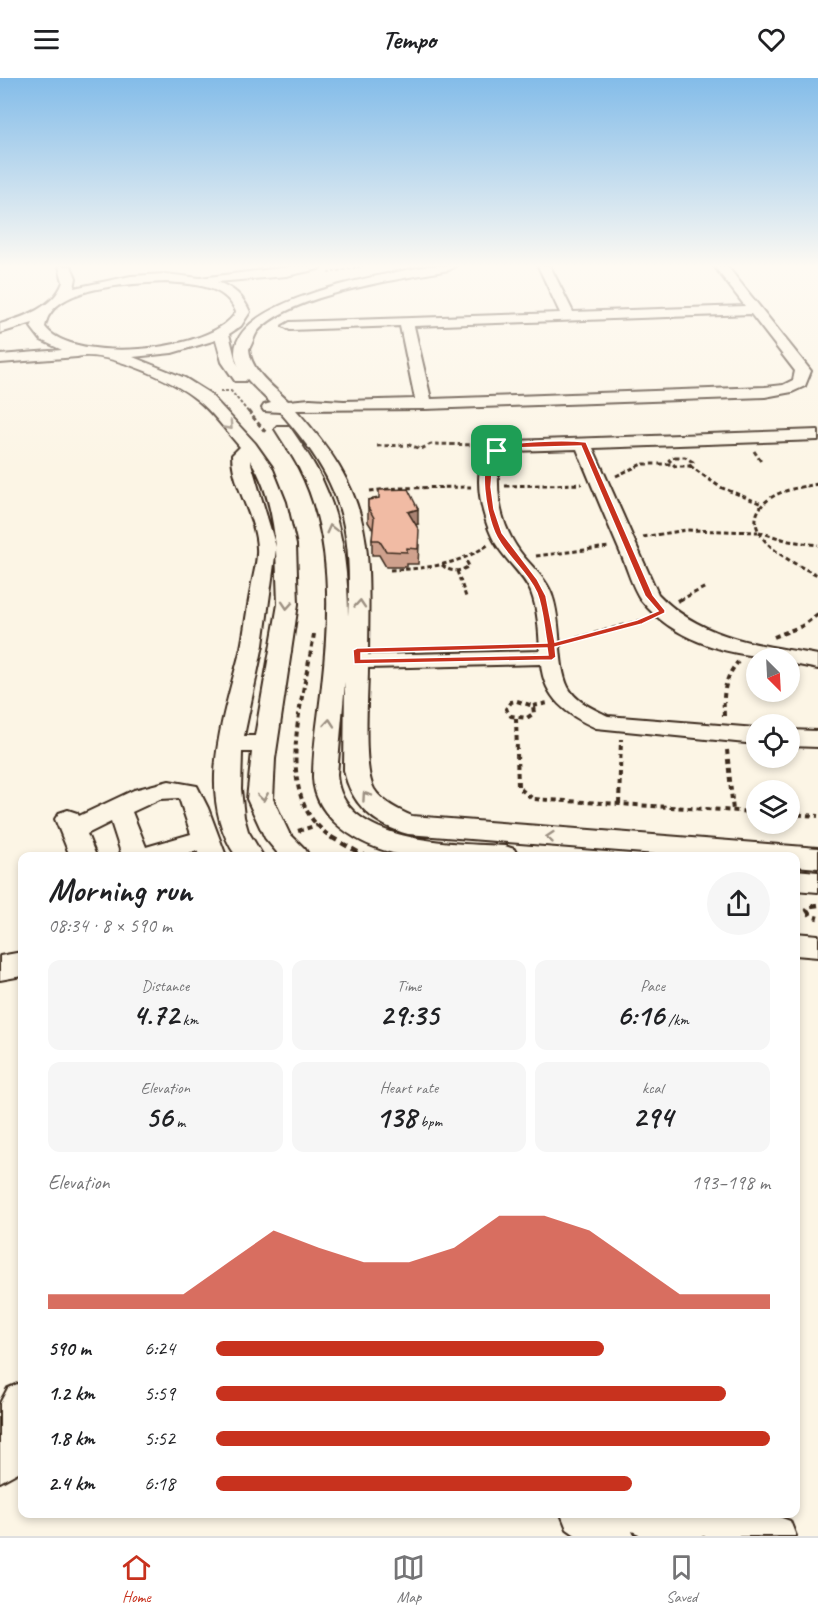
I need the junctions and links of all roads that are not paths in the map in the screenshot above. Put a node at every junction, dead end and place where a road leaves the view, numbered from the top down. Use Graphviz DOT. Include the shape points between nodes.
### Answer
graph roads {
  1 [pos="44,334"];
  2 [pos="222,334"];
  3 [pos="249,334"];
  4 [pos="408,334"];
  5 [pos="773,334"];
  6 [pos="101,353"];
  7 [pos="0,359"];
  8 [pos="222,389"];
  9 [pos="424,404"];
  10 [pos="344,406"];
  11 [pos="275,408"];
  12 [pos="293,428"];
  13 [pos="818,435"];
  14 [pos="584,444"];
  15 [pos="249,447"];
  16 [pos="552,651"];
  17 [pos="357,656"];
  18 [pos="818,662"];
  19 [pos="746,734"];
  20 [pos="800,739"];
  21 [pos="818,740"];
  22 [pos="231,744"];
  23 [pos="265,744"];
  24 [pos="116,809"];
  25 [pos="209,848"];
  26 [pos="81,852"];
  27 [pos="134,852"];
  28 [pos="179,852"];
  29 [pos="247,852"];
  30 [pos="292,852"];
  31 [pos="463,852"];
  32 [pos="743,852"];
  33 [pos="800,857"];
  34 [pos="818,858"];
  35 [pos="800,880"];
  36 [pos="818,882"];
  37 [pos="800,944"];
  38 [pos="818,946"];
  39 [pos="18,965"];
  40 [pos="0,968"];
  41 [pos="18,1410"];
  42 [pos="0,1445"];
  43 [pos="18,1449"];
  44 [pos="0,1461"];
  45 [pos="588,1518"];
  46 [pos="676,1527"];
  47 [pos="613,1536"];
  48 [pos="774,1536"];
  1 -- 6 [label="street" via="63,346"];
  2 -- 6 [label="street" via="152,352"];
  2 -- 8 [label="street" via="229,362"];
  3 -- 11 [label="street" via="242,351 244,359"];
  4 -- 9 [label="street"];
  5 -- 9 [label="street" via="803,371 800,383 787,389"];
  6 -- 7 [label="street"];
  6 -- 8 [label="street" via="180,381"];
  8 -- 11 [label="street"];
  8 -- 15 [label="street, one-way"];
  9 -- 10 [label="street"];
  10 -- 11 [label="street"];
  10 -- 12 [label="street" via="324,419"];
  11 -- 12 [label="street"];
  17 -- 12 [label="street, one-way" via="361,551 354,517 332,468"];
  31 -- 12 [label="street, one-way" via="401,846 375,838 336,808 327,790 325,772 339,581 326,511"];
  13 -- 14 [label="street"];
  14 -- 16 [label="street" via="512,446 497,451 490,460 488,487 498,533 535,580 542,596"];
  14 -- 18 [label="street" via="649,596 662,612 693,631"];
  15 -- 22 [label="street" via="240,455 241,463 267,548"];
  15 -- 23 [label="street, one-way" via="266,471 286,545 288,604"];
  16 -- 17 [label="street"];
  16 -- 19 [label="street" via="555,686 563,700 588,717 622,726"];
  32 -- 17 [label="street, one-way" via="408,825 390,818 370,802 358,783"];
  20 -- 21 [label="street"];
  22 -- 23 [label="street"];
  22 -- 29 [label="street" via="226,789 231,822"];
  23 -- 30 [label="street, one-way" via="260,799 278,838"];
  24 -- 25 [label="street" via="162,788 188,792"];
  24 -- 26 [label="street" via="70,824"];
  24 -- 27 [label="street" via="123,818"];
  25 -- 28 [label="street"];
  34 -- 33 [label="street, one-way"];
  35 -- 36 [label="street"];
  37 -- 38 [label="street"];
  39 -- 40 [label="street"];
  41 -- 42 [label="street"];
  43 -- 44 [label="street"];
  45 -- 47 [label="street"];
  46 -- 48 [label="street" via="735,1526"];
}
